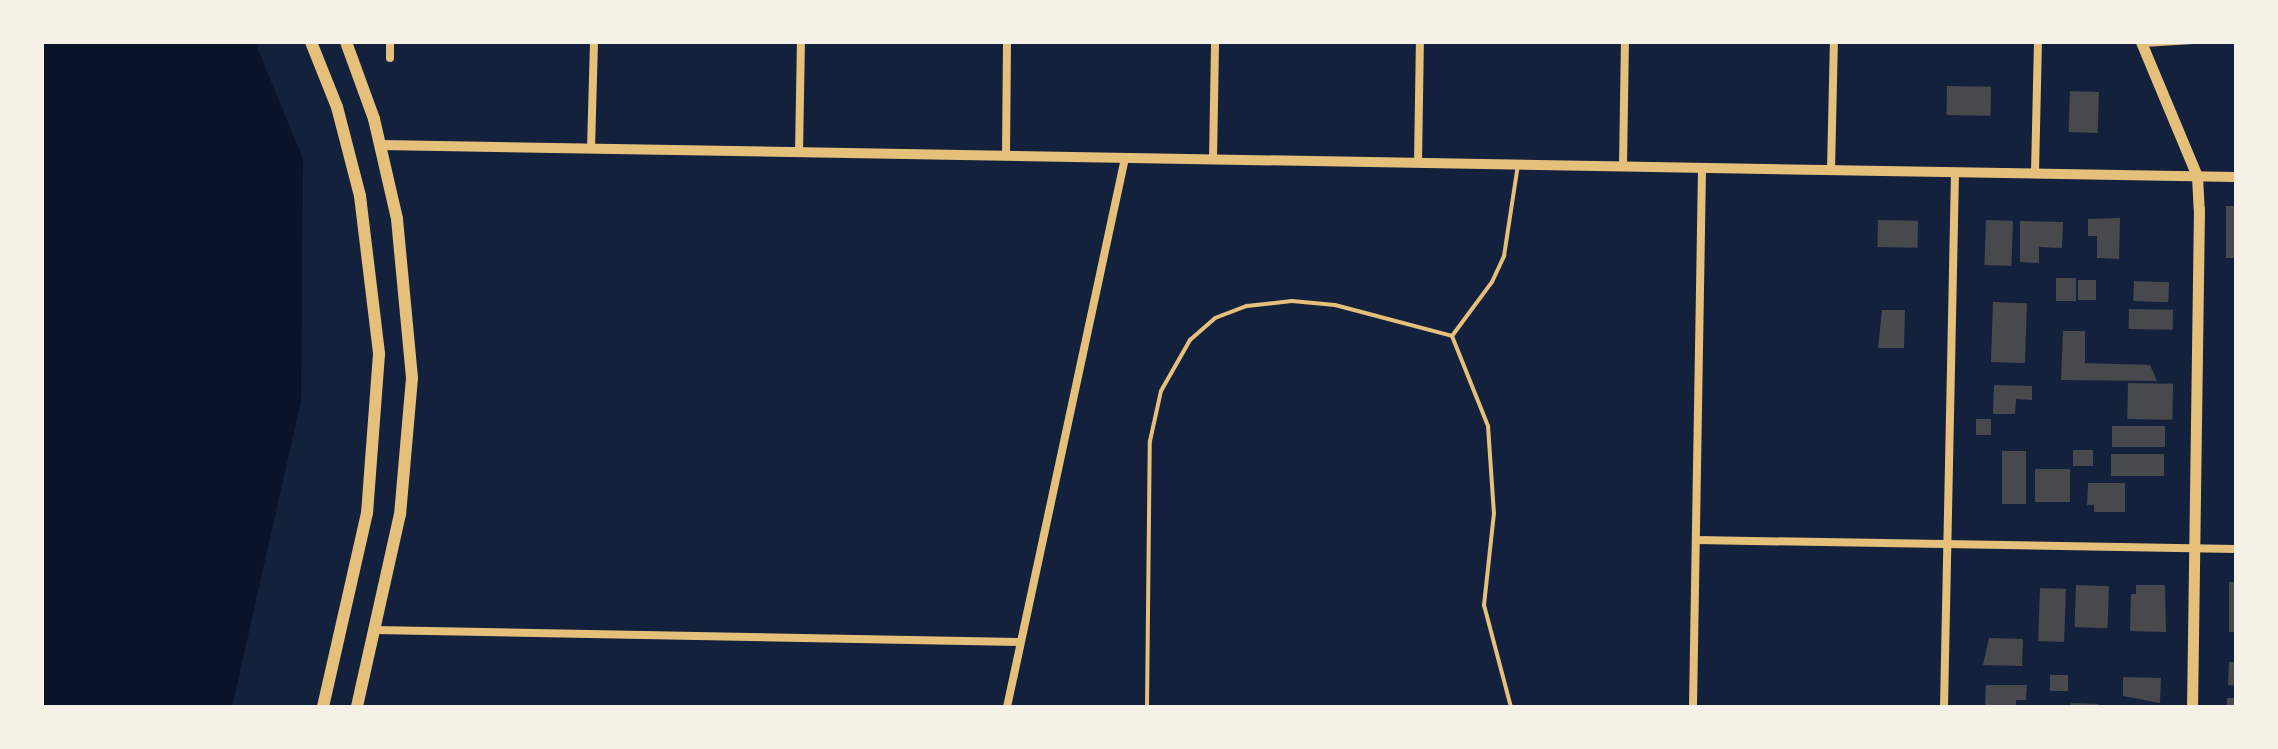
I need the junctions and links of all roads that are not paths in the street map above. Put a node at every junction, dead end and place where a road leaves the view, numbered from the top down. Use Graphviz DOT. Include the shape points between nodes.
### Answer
graph roads {
  1 [pos="311,42"];
  2 [pos="346,42"];
  3 [pos="390,42"];
  4 [pos="594,42"];
  5 [pos="801,42"];
  6 [pos="1007,42"];
  7 [pos="1215,42"];
  8 [pos="1420,42"];
  9 [pos="1625,42"];
  10 [pos="1834,42"];
  11 [pos="2038,42"];
  12 [pos="2193,42"];
  13 [pos="2142,43"];
  14 [pos="390,58"];
  15 [pos="381,145"];
  16 [pos="591,149"];
  17 [pos="799,153"];
  18 [pos="1006,156"];
  19 [pos="1125,158"];
  20 [pos="1213,160"];
  21 [pos="1418,163"];
  22 [pos="1518,165"];
  23 [pos="1623,166"];
  24 [pos="1702,168"];
  25 [pos="1831,170"];
  26 [pos="1955,172"];
  27 [pos="2035,173"];
  28 [pos="2197,176"];
  29 [pos="2236,177"];
  30 [pos="1452,336"];
  31 [pos="1696,540"];
  32 [pos="1946,544"];
  33 [pos="2195,549"];
  34 [pos="2236,549"];
  35 [pos="375,630"];
  36 [pos="1020,642"];
  37 [pos="323,707"];
  38 [pos="357,707"];
  39 [pos="1007,707"];
  40 [pos="1147,707"];
  41 [pos="1511,707"];
  42 [pos="1693,707"];
  43 [pos="1944,707"];
  44 [pos="2192,707"];
  1 -- 37 [label="main road" via="337,107 360,196 379,354 367,513"];
  2 -- 15 [label="main road"];
  3 -- 14 [label="street"];
  4 -- 16 [label="street"];
  5 -- 17 [label="street"];
  6 -- 18 [label="street"];
  7 -- 20 [label="street"];
  8 -- 21 [label="street"];
  9 -- 23 [label="street"];
  10 -- 25 [label="street"];
  11 -- 27 [label="street"];
  12 -- 13 [label="lane"];
  13 -- 28 [label="main road"];
  15 -- 16 [label="street"];
  15 -- 35 [label="main road" via="403,256 412,378 400,514"];
  16 -- 17 [label="street"];
  17 -- 18 [label="street"];
  18 -- 19 [label="street"];
  19 -- 20 [label="street"];
  19 -- 36 [label="street"];
  20 -- 21 [label="street"];
  21 -- 22 [label="street"];
  22 -- 23 [label="street"];
  22 -- 30 [label="lane" via="1517,201 1504,256 1492,282"];
  23 -- 24 [label="street"];
  24 -- 25 [label="street"];
  24 -- 31 [label="street"];
  25 -- 26 [label="street"];
  26 -- 27 [label="street"];
  26 -- 32 [label="street"];
  27 -- 28 [label="street"];
  28 -- 29 [label="street"];
  28 -- 33 [label="main road"];
  30 -- 40 [label="lane" via="1335,305 1292,301 1247,306 1215,318 1190,340 1161,391 1150,441"];
  30 -- 41 [label="lane" via="1488,426 1494,513 1484,605"];
  31 -- 32 [label="street"];
  31 -- 42 [label="street"];
  32 -- 33 [label="street"];
  32 -- 43 [label="street"];
  33 -- 34 [label="street"];
  33 -- 44 [label="main road"];
  35 -- 36 [label="street"];
  35 -- 38 [label="main road"];
  36 -- 39 [label="street"];
}
